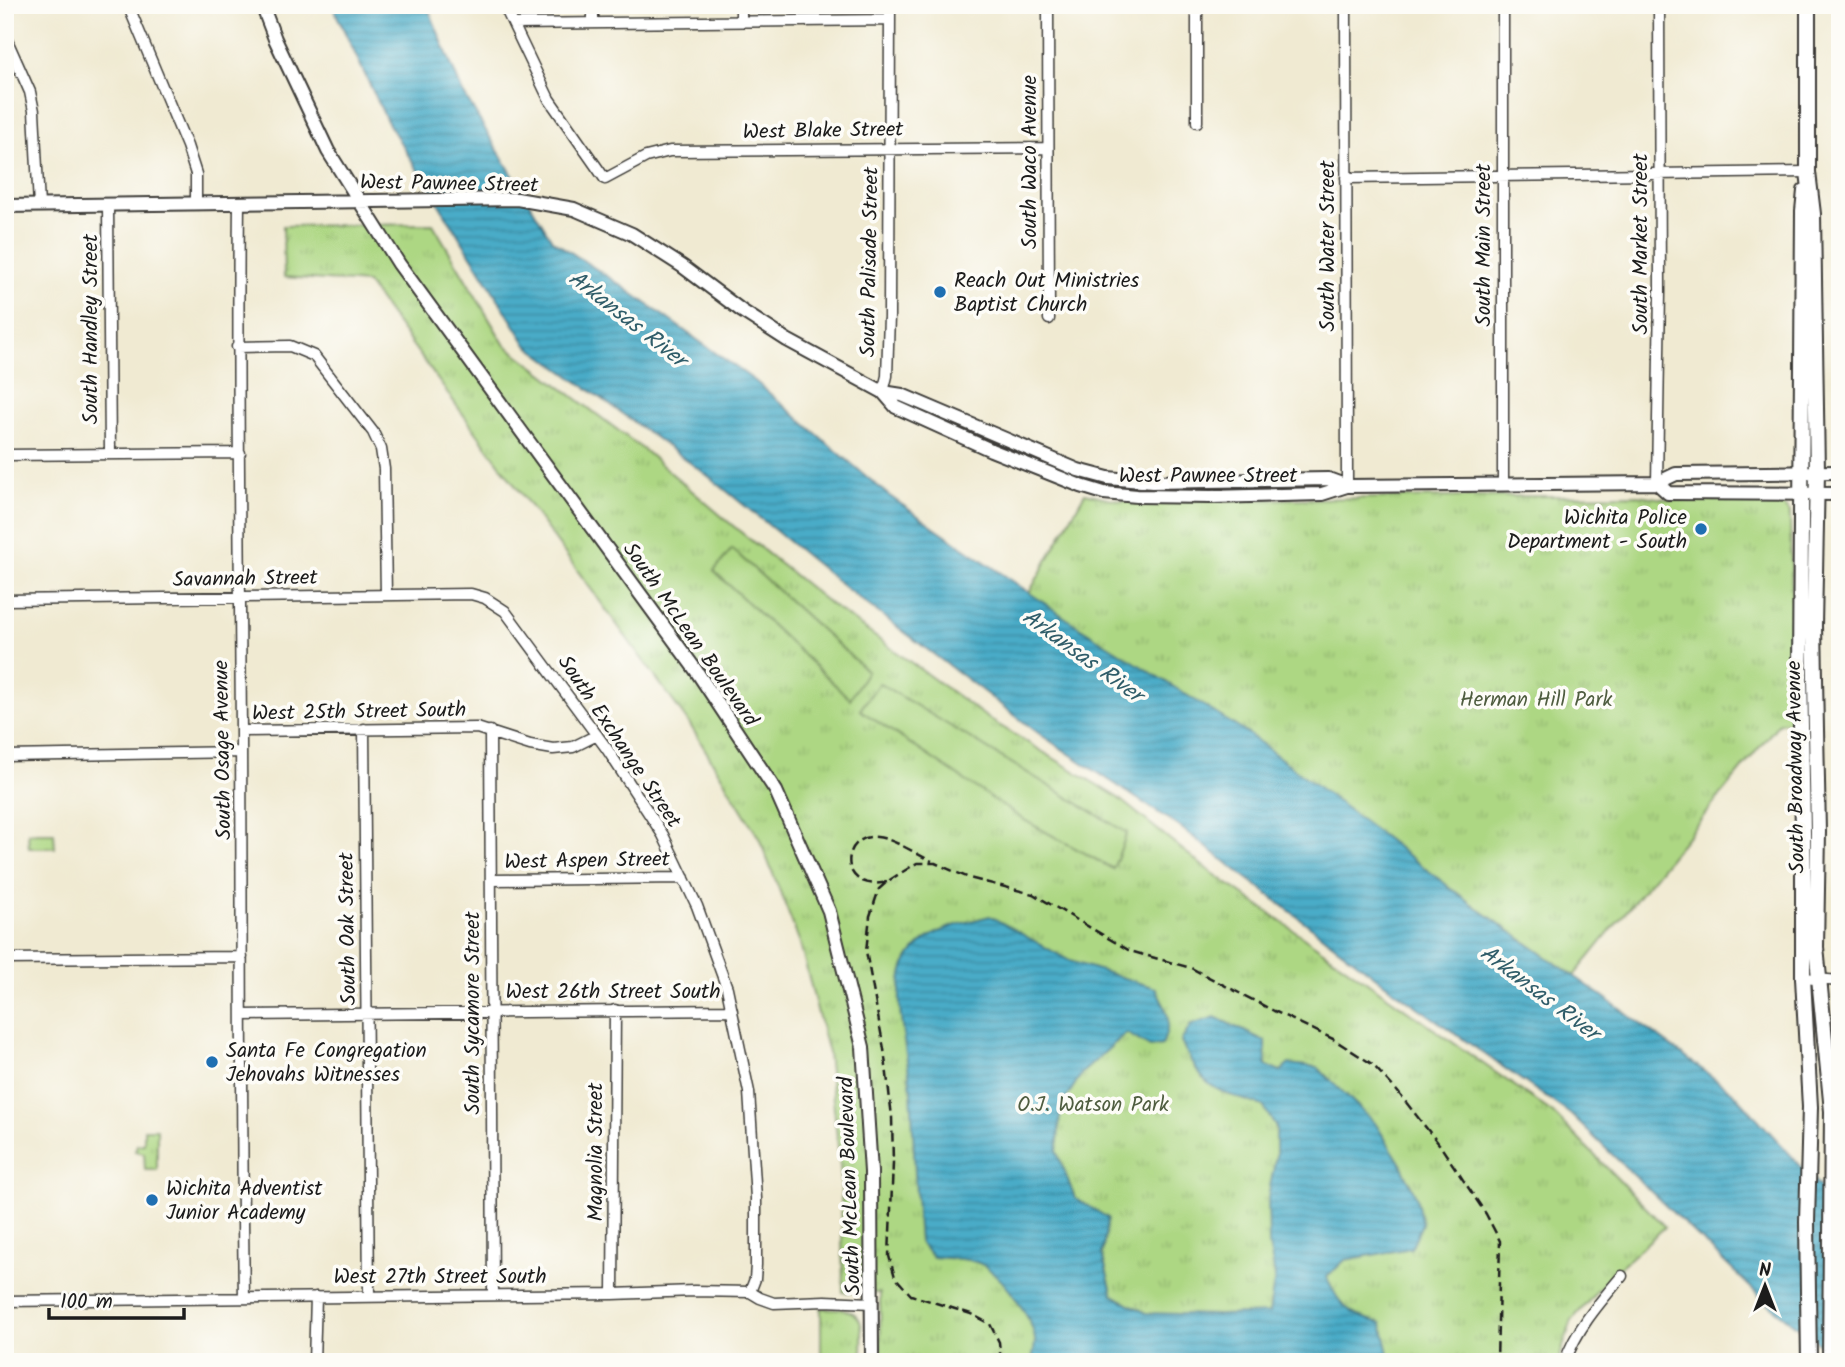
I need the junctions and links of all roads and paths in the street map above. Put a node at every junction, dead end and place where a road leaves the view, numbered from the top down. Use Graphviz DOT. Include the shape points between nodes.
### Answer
graph roads {
  1 [pos="128,5"];
  2 [pos="262,5"];
  3 [pos="505,5"];
  4 [pos="593,5"];
  5 [pos="741,5"];
  6 [pos="890,5"];
  7 [pos="1048,5"];
  8 [pos="1196,5"];
  9 [pos="1346,5"];
  10 [pos="1503,5"];
  11 [pos="1659,5"];
  12 [pos="1808,5"];
  13 [pos="890,20"];
  14 [pos="741,21"];
  15 [pos="593,23"];
  16 [pos="513,24"];
  17 [pos="5,36"];
  18 [pos="1197,122"];
  19 [pos="1048,148"];
  20 [pos="890,149"];
  21 [pos="1808,172"];
  22 [pos="1660,174"];
  23 [pos="1503,176"];
  24 [pos="1346,178"];
  25 [pos="359,201"];
  26 [pos="196,203"];
  27 [pos="239,203"];
  28 [pos="108,205"];
  29 [pos="5,206"];
  30 [pos="38,206"];
  31 [pos="1049,318"];
  32 [pos="237,346"];
  33 [pos="883,392"];
  34 [pos="240,453"];
  35 [pos="110,454"];
  36 [pos="5,455"];
  37 [pos="1800,471"];
  38 [pos="1817,472"];
  39 [pos="1840,472"];
  40 [pos="1657,483"];
  41 [pos="1503,484"];
  42 [pos="1347,486"];
  43 [pos="1800,494"];
  44 [pos="1816,494"];
  45 [pos="1840,494"];
  46 [pos="386,595"];
  47 [pos="239,597"];
  48 [pos="485,598"];
  49 [pos="5,600"];
  50 [pos="364,729"];
  51 [pos="241,731"];
  52 [pos="490,731"];
  53 [pos="597,735"];
  54 [pos="241,752"];
  55 [pos="5,756"];
  56 [pos="684,878"];
  57 [pos="491,880"];
  58 [pos="242,957"];
  59 [pos="5,960"];
  60 [pos="1803,978"];
  61 [pos="1819,981"];
  62 [pos="1840,981"];
  63 [pos="615,1010"];
  64 [pos="732,1010"];
  65 [pos="492,1011"];
  66 [pos="367,1013"];
  67 [pos="242,1015"];
  68 [pos="1622,1276"];
  69 [pos="750,1292"];
  70 [pos="613,1294"];
  71 [pos="493,1295"];
  72 [pos="369,1296"];
  73 [pos="316,1297"];
  74 [pos="244,1298"];
  75 [pos="5,1301"];
  76 [pos="872,1303"];
  77 [pos="314,1362"];
  78 [pos="872,1362"];
  79 [pos="1565,1362"];
  80 [pos="1809,1362"];
  81 [pos="1830,1362"];
  1 -- 26 [label="street" via="187,146 196,174"];
  2 -- 25 [label="main road, South McLean Boulevard" via="328,151"];
  3 -- 16 [label="street"];
  4 -- 15 [label="street"];
  5 -- 14 [label="street"];
  6 -- 13 [label="street, South Palisade Street"];
  7 -- 19 [label="street, South Waco Avenue"];
  8 -- 18 [label="street"];
  9 -- 24 [label="street, South Water Street"];
  10 -- 23 [label="street, South Main Street"];
  11 -- 22 [label="street, South Market Street"];
  12 -- 21 [label="main road, South Broadway Avenue"];
  13 -- 14 [label="street"];
  13 -- 20 [label="street, South Palisade Street"];
  14 -- 15 [label="street"];
  15 -- 16 [label="street"];
  16 -- 20 [label="street, West Blake Street" via="549,99 605,179 646,157 670,152"];
  17 -- 30 [label="street" via="34,111"];
  19 -- 20 [label="street, West Blake Street"];
  19 -- 31 [label="street, South Waco Avenue"];
  20 -- 33 [label="street, South Palisade Street" via="889,316"];
  21 -- 22 [label="street"];
  21 -- 37 [label="main road, South Broadway Avenue" via="1802,211"];
  21 -- 38 [label="main road, South Broadway Avenue" via="1813,214"];
  22 -- 23 [label="street"];
  22 -- 40 [label="street, South Market Street"];
  23 -- 24 [label="street"];
  23 -- 41 [label="street, South Main Street"];
  24 -- 42 [label="street, South Water Street"];
  25 -- 27 [label="main road, West Pawnee Street"];
  25 -- 33 [label="main road, West Pawnee Street" via="517,199 574,209 632,234 787,340"];
  25 -- 76 [label="main road, South McLean Boulevard" via="399,264 695,669 776,791 829,911 863,1047 871,1172"];
  26 -- 27 [label="main road, West Pawnee Street"];
  26 -- 28 [label="main road, West Pawnee Street"];
  27 -- 32 [label="street, South Osage Avenue"];
  28 -- 30 [label="main road, West Pawnee Street"];
  28 -- 35 [label="street, South Handley Street"];
  29 -- 30 [label="main road, West Pawnee Street"];
  32 -- 34 [label="street, South Osage Avenue"];
  32 -- 46 [label="street" via="290,346 314,356 373,432 384,469"];
  33 -- 42 [label="main road, West Pawnee Street" via="896,407 1104,493 1210,497 1322,494"];
  34 -- 35 [label="street"];
  34 -- 47 [label="street, South Osage Avenue"];
  35 -- 36 [label="street"];
  37 -- 38 [label="main road"];
  37 -- 40 [label="main road" via="1676,474"];
  37 -- 43 [label="main road, South Broadway Avenue"];
  38 -- 39 [label="main road"];
  38 -- 44 [label="main road, South Broadway Avenue"];
  40 -- 41 [label="main road, West Pawnee Street"];
  40 -- 43 [label="main road" via="1668,493"];
  41 -- 42 [label="main road, West Pawnee Street"];
  43 -- 44 [label="main road"];
  43 -- 60 [label="main road, South Broadway Avenue"];
  44 -- 45 [label="main road"];
  44 -- 61 [label="main road, South Broadway Avenue"];
  46 -- 47 [label="street, Savannah Street"];
  46 -- 48 [label="street, Savannah Street" via="471,594"];
  47 -- 49 [label="street, Savannah Street"];
  47 -- 51 [label="street, South Osage Avenue"];
  48 -- 53 [label="street, South Exchange Street" via="505,611"];
  50 -- 51 [label="street, West 25th Street South"];
  50 -- 52 [label="street, West 25th Street South"];
  50 -- 66 [label="street, South Oak Street"];
  51 -- 54 [label="street, South Osage Avenue"];
  52 -- 53 [label="street, West 25th Street South" via="553,749 573,747"];
  52 -- 57 [label="street, South Sycamore Street"];
  53 -- 56 [label="street, South Exchange Street" via="663,835"];
  54 -- 55 [label="street, West 25th Street South"];
  54 -- 58 [label="street, South Osage Avenue"];
  56 -- 57 [label="street, West Aspen Street"];
  56 -- 64 [label="street, South Exchange Street"];
  57 -- 65 [label="street, South Sycamore Street"];
  58 -- 59 [label="street"];
  58 -- 67 [label="street, South Osage Avenue"];
  60 -- 61 [label="street"];
  60 -- 80 [label="main road, South Broadway Avenue" via="1810,1107"];
  61 -- 62 [label="street"];
  61 -- 81 [label="main road, South Broadway Avenue" via="1832,1111"];
  63 -- 64 [label="street, West 26th Street South"];
  63 -- 65 [label="street, West 26th Street South"];
  63 -- 70 [label="street, Magnolia Street"];
  64 -- 69 [label="street, South Exchange Street" via="749,1092 753,1145 756,1265"];
  65 -- 66 [label="street, West 26th Street South"];
  65 -- 71 [label="street, South Sycamore Street"];
  66 -- 67 [label="street, West 26th Street South"];
  66 -- 72 [label="street, South Oak Street"];
  67 -- 74 [label="street, South Osage Avenue"];
  68 -- 79 [label="street" via="1595,1307"];
  69 -- 70 [label="street, West 27th Street South"];
  69 -- 76 [label="street, West 27th Street South" via="774,1303"];
  70 -- 71 [label="street, West 27th Street South"];
  71 -- 72 [label="street, West 27th Street South"];
  72 -- 73 [label="street, West 27th Street South"];
  73 -- 74 [label="street, West 27th Street South"];
  73 -- 77 [label="street"];
  74 -- 75 [label="street, West 27th Street South"];
  76 -- 78 [label="main road, South McLean Boulevard"];
}
